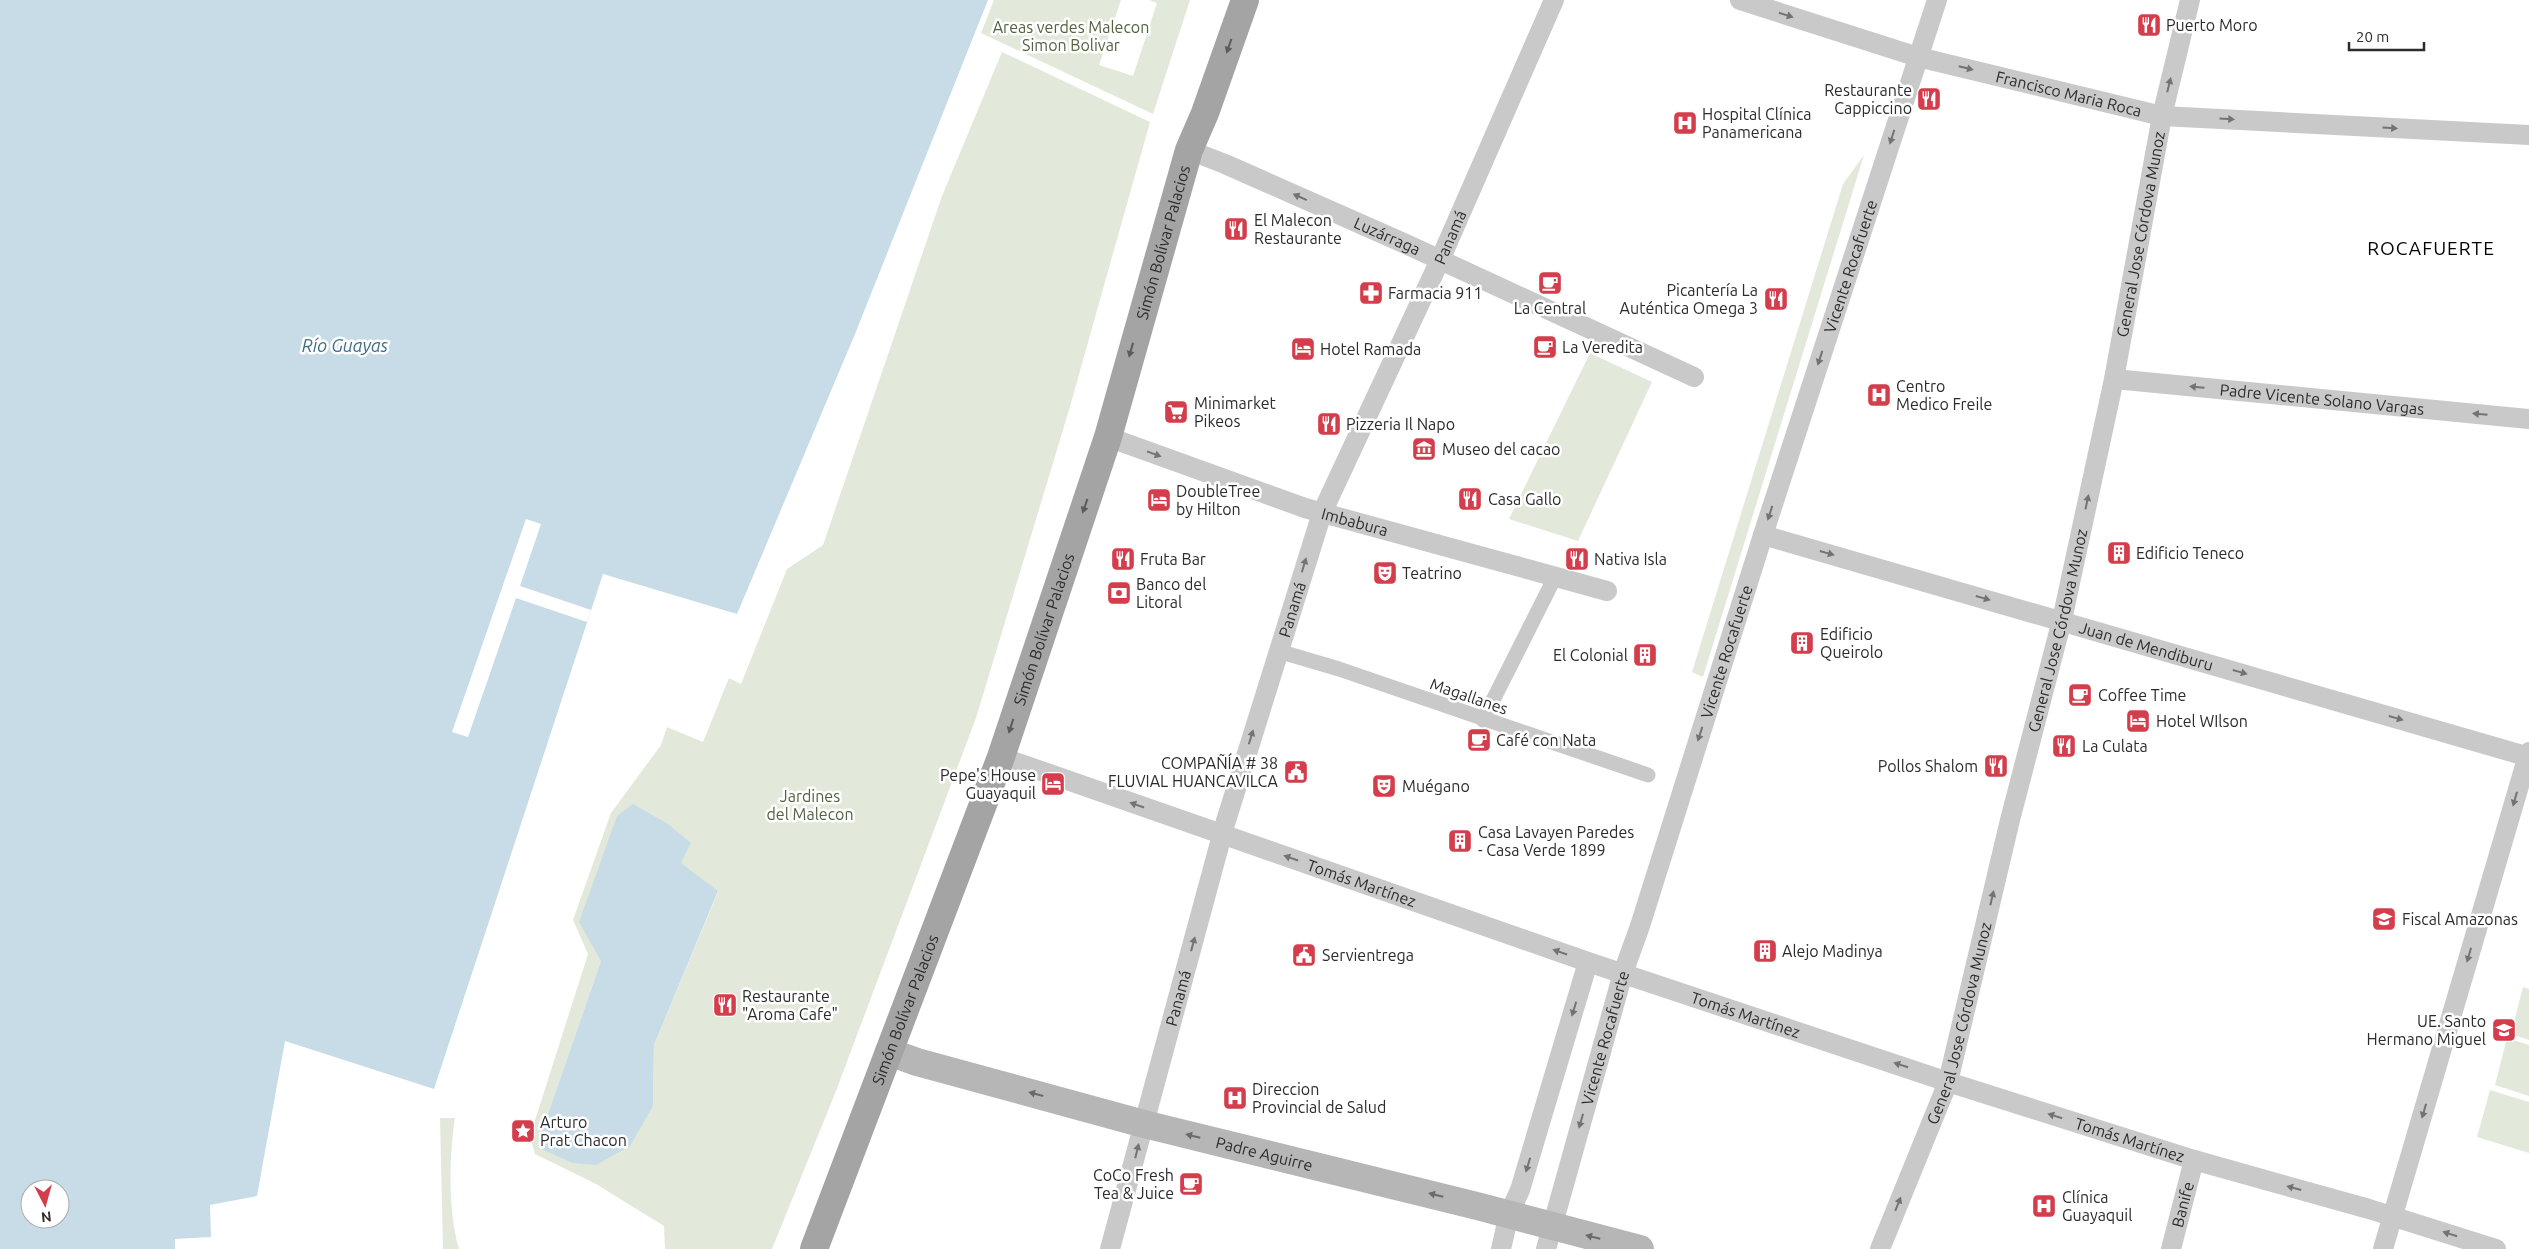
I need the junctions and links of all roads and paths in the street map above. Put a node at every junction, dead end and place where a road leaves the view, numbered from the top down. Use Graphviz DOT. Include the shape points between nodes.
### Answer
graph roads {
  1 [pos="1245,0"];
  2 [pos="1554,0"];
  3 [pos="1740,0"];
  4 [pos="1937,0"];
  5 [pos="2190,0"];
  6 [pos="1918,57"];
  7 [pos="2162,116"];
  8 [pos="2529,135"];
  9 [pos="1189,150"];
  10 [pos="1440,260"];
  11 [pos="1694,377"];
  12 [pos="2114,379"];
  13 [pos="2529,419"];
  14 [pos="1108,437"];
  15 [pos="1322,513"];
  16 [pos="1763,535"];
  17 [pos="1555,577"];
  18 [pos="1607,591"];
  19 [pos="2062,620"];
  20 [pos="1278,651"];
  21 [pos="1483,720"];
  22 [pos="2529,755"];
  23 [pos="1001,756"];
  24 [pos="1648,775"];
  25 [pos="1222,835"];
  26 [pos="1588,962"];
  27 [pos="1622,973"];
  28 [pos="889,1052"];
  29 [pos="1948,1082"];
  30 [pos="1144,1124"];
  31 [pos="2194,1160"];
  32 [pos="1509,1214"];
  33 [pos="2392,1216"];
  34 [pos="1549,1238"];
  35 [pos="814,1249"];
  36 [pos="1110,1249"];
  37 [pos="1501,1249"];
  38 [pos="1640,1249"];
  39 [pos="1880,1249"];
  40 [pos="2171,1249"];
  41 [pos="2383,1249"];
  42 [pos="2496,1249"];
  1 -- 9 [label="main road, Simón Bolívar Palacios, one-way"];
  2 -- 10 [label="street, Panamá"];
  3 -- 6 [label="street, Francisco Maria Roca, one-way"];
  4 -- 6 [label="street, Vicente Rocafuerte"];
  7 -- 5 [label="street, General Jose Córdova Munoz, one-way"];
  6 -- 7 [label="street, Francisco Maria Roca, one-way"];
  6 -- 16 [label="street, Vicente Rocafuerte, one-way"];
  7 -- 8 [label="street, Francisco Maria Roca, one-way"];
  7 -- 12 [label="street, General Jose Córdova Munoz"];
  10 -- 9 [label="street, Luzárraga, one-way"];
  9 -- 14 [label="main road, Simón Bolívar Palacios, one-way"];
  10 -- 11 [label="street, Luzárraga"];
  10 -- 15 [label="street, Panamá"];
  13 -- 12 [label="street, Padre Vicente Solano Vargas, one-way"];
  19 -- 12 [label="street, General Jose Córdova Munoz, one-way"];
  14 -- 15 [label="street, Imbabura, one-way"];
  14 -- 23 [label="main road, Simón Bolívar Palacios, one-way"];
  15 -- 17 [label="street, Imbabura"];
  20 -- 15 [label="street, Panamá, one-way"];
  16 -- 19 [label="street, Juan de Mendiburu, one-way"];
  16 -- 27 [label="street, Vicente Rocafuerte, one-way" via="1640,926"];
  17 -- 18 [label="street, Imbabura"];
  17 -- 21 [label="street"];
  19 -- 22 [label="street, Juan de Mendiburu, one-way"];
  29 -- 19 [label="street, General Jose Córdova Munoz, one-way" via="2010,820"];
  20 -- 21 [label="street, Magallanes"];
  25 -- 20 [label="street, Panamá, one-way"];
  21 -- 24 [label="street, Magallanes"];
  22 -- 33 [label="street, one-way"];
  25 -- 23 [label="street, Tomás Martínez, one-way"];
  23 -- 28 [label="main road, Simón Bolívar Palacios"];
  26 -- 25 [label="street, Tomás Martínez, one-way"];
  30 -- 25 [label="street, Panamá, one-way"];
  26 -- 27 [label="street, Tomás Martínez"];
  26 -- 32 [label="street, one-way" via="1520,1190"];
  29 -- 27 [label="street, Tomás Martínez, one-way"];
  27 -- 34 [label="street, Vicente Rocafuerte, one-way"];
  30 -- 28 [label="main road, Padre Aguirre, one-way"];
  28 -- 35 [label="main road, Simón Bolívar Palacios"];
  31 -- 29 [label="street, Tomás Martínez, one-way"];
  39 -- 29 [label="street, General Jose Córdova Munoz, one-way"];
  32 -- 30 [label="main road, Padre Aguirre, one-way"];
  36 -- 30 [label="street, Panamá, one-way"];
  33 -- 31 [label="street, Tomás Martínez, one-way"];
  31 -- 40 [label="street, Banife"];
  32 -- 34 [label="main road, Padre Aguirre"];
  32 -- 37 [label="street"];
  33 -- 41 [label="street"];
  42 -- 33 [label="street, Tomás Martínez, one-way"];
  38 -- 34 [label="main road, Padre Aguirre, one-way"];
}
